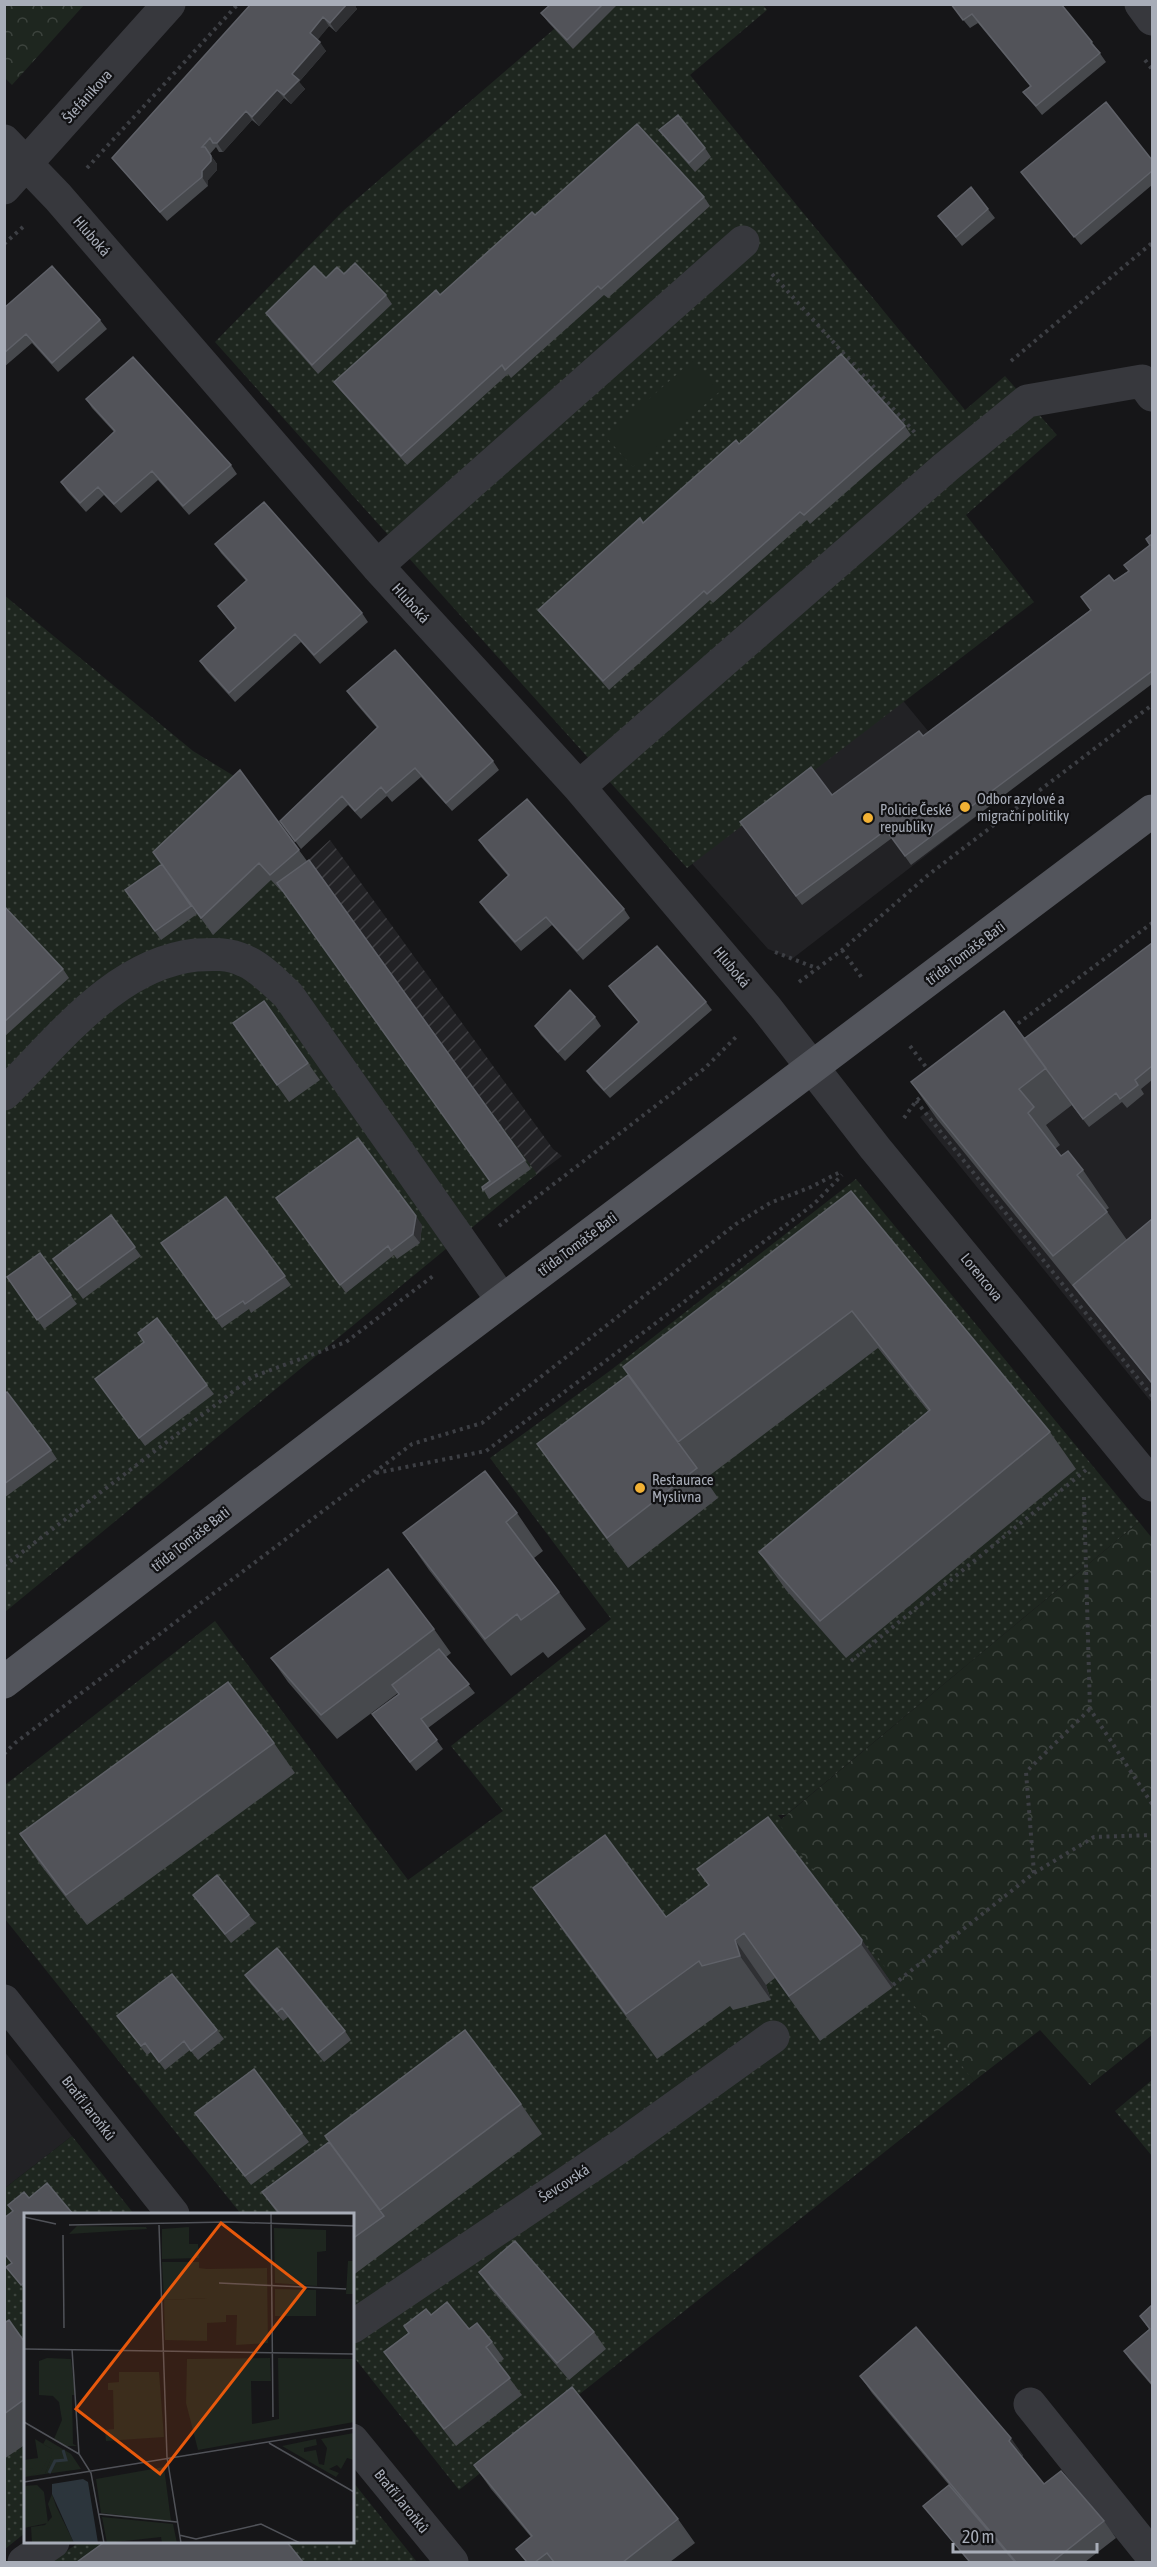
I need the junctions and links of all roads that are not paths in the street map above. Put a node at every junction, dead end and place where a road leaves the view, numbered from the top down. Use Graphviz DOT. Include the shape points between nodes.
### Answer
graph roads {
  1 [pos="169,4"];
  2 [pos="1141,4"];
  3 [pos="1152,19"];
  4 [pos="16,152"];
  5 [pos="4,188"];
  6 [pos="743,242"];
  7 [pos="1152,395"];
  8 [pos="377,566"];
  9 [pos="579,788"];
  10 [pos="1152,811"];
  11 [pos="812,1069"];
  12 [pos="4,1094"];
  13 [pos="502,1300"];
  14 [pos="1152,1485"];
  15 [pos="4,1682"];
  16 [pos="4,2001"];
  17 [pos="773,2037"];
  18 [pos="172,2213"];
  19 [pos="354,2326"];
  20 [pos="1030,2404"];
  21 [pos="354,2441"];
  22 [pos="50,2543"];
  23 [pos="1152,2556"];
  24 [pos="24,2562"];
  25 [pos="452,2562"];
  1 -- 4 [label="street, Štefánikova"];
  2 -- 3 [label="street"];
  4 -- 5 [label="street, Štefánikova"];
  4 -- 8 [label="street, Hluboká"];
  6 -- 8 [label="street"];
  7 -- 9 [label="street" via="1142,381 1027,401 945,467"];
  8 -- 9 [label="street, Hluboká"];
  9 -- 11 [label="street, Hluboká" via="766,1008"];
  10 -- 11 [label="main road, třída Tomáše Bati"];
  11 -- 13 [label="main road, třída Tomáše Bati"];
  11 -- 14 [label="street, Lorencova"];
  12 -- 13 [label="street" via="100,998 150,967 219,953 245,961 288,994"];
  13 -- 15 [label="main road, třída Tomáše Bati"];
  16 -- 18 [label="street, Bratří Jaroňků"];
  17 -- 19 [label="street, Ševcovská" via="618,2148"];
  20 -- 23 [label="street"];
  21 -- 25 [label="street, Bratří Jaroňků"];
  22 -- 24 [label="street"];
}
